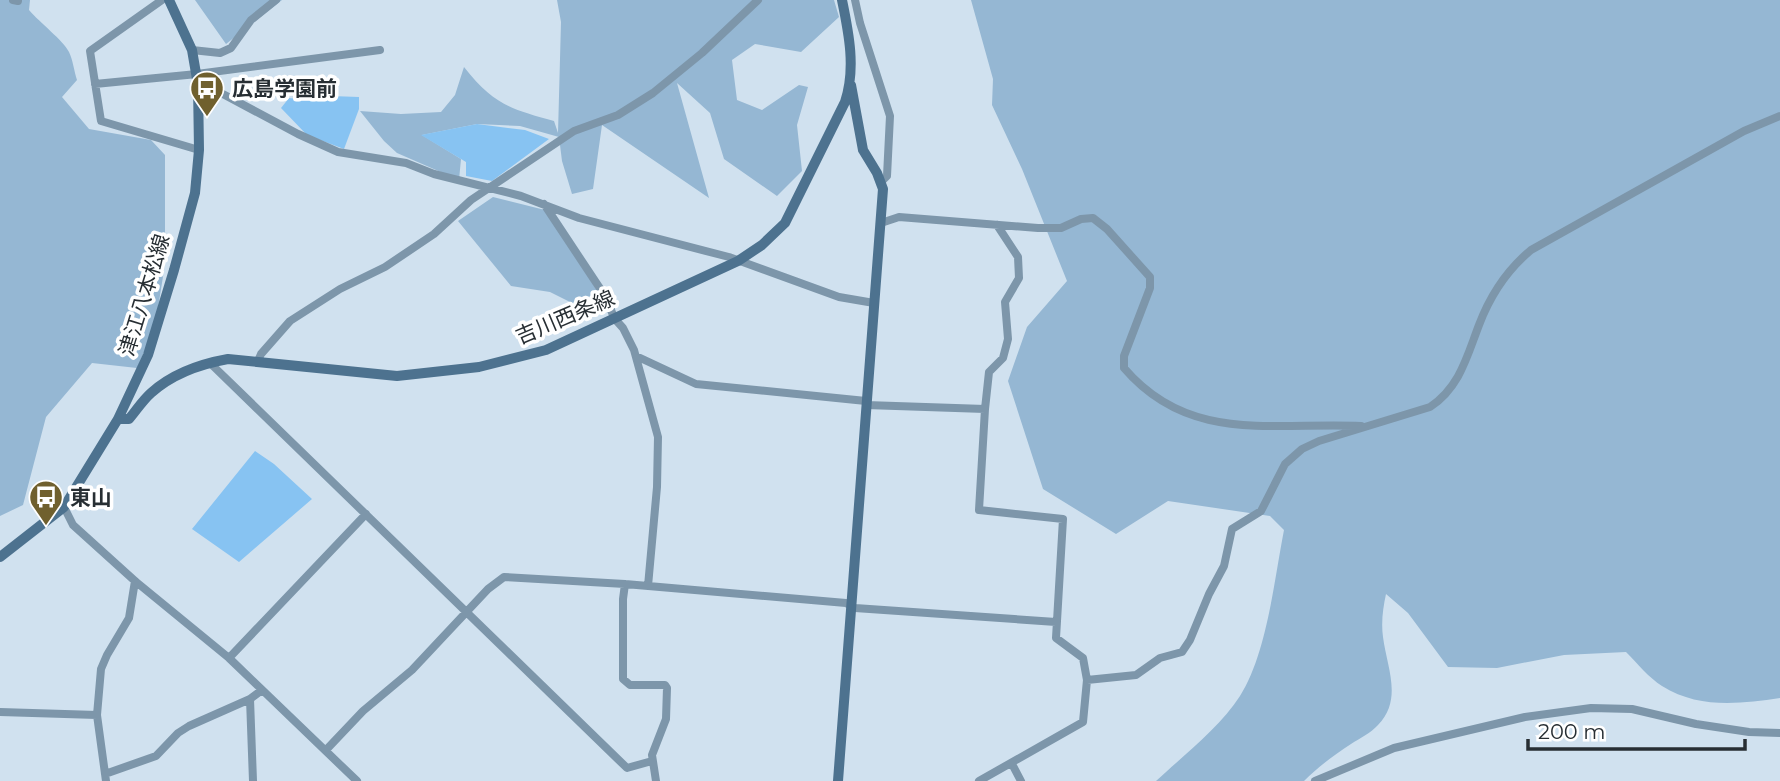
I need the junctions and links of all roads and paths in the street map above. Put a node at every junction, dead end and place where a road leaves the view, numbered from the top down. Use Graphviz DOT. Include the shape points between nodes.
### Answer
graph roads {
  1 [pos="13,0"];
  2 [pos="162,0"];
  3 [pos="169,0"];
  4 [pos="276,0"];
  5 [pos="758,0"];
  6 [pos="842,0"];
  7 [pos="855,0"];
  8 [pos="18,1"];
  9 [pos="192,50"];
  10 [pos="380,50"];
  11 [pos="197,74"];
  12 [pos="96,84"];
  13 [pos="850,85"];
  14 [pos="1780,116"];
  15 [pos="199,150"];
  16 [pos="881,182"];
  17 [pos="491,187"];
  18 [pos="544,204"];
  19 [pos="881,223"];
  20 [pos="997,225"];
  21 [pos="738,261"];
  22 [pos="874,303"];
  23 [pos="614,318"];
  24 [pos="636,356"];
  25 [pos="258,361"];
  26 [pos="210,363"];
  27 [pos="866,403"];
  28 [pos="985,410"];
  29 [pos="118,419"];
  30 [pos="1367,427"];
  31 [pos="64,506"];
  32 [pos="366,514"];
  33 [pos="0,557"];
  34 [pos="135,581"];
  35 [pos="625,584"];
  36 [pos="648,586"];
  37 [pos="850,606"];
  38 [pos="467,612"];
  39 [pos="1056,622"];
  40 [pos="229,658"];
  41 [pos="1087,680"];
  42 [pos="262,690"];
  43 [pos="250,699"];
  44 [pos="0,712"];
  45 [pos="97,715"];
  46 [pos="1780,733"];
  47 [pos="326,750"];
  48 [pos="652,761"];
  49 [pos="1012,765"];
  50 [pos="105,778"];
  51 [pos="253,781"];
  52 [pos="356,781"];
  53 [pos="656,781"];
  54 [pos="838,781"];
  55 [pos="979,781"];
  56 [pos="1021,781"];
  57 [pos="1315,781"];
  1 -- 8 [label="street"];
  2 -- 12 [label="street" via="90,51"];
  3 -- 9 [label="main road, 津江八本松線"];
  4 -- 9 [label="street" via="251,20 231,48 220,53"];
  5 -- 17 [label="street" via="653,93 618,115 574,131"];
  6 -- 13 [label="main road, 吉川西条線"];
  7 -- 16 [label="street" via="890,116 887,176"];
  9 -- 11 [label="main road, 津江八本松線"];
  10 -- 11 [label="street"];
  11 -- 12 [label="street"];
  11 -- 15 [label="main road, 津江八本松線"];
  11 -- 17 [label="street" via="222,93 338,152 407,163"];
  12 -- 15 [label="street" via="101,121"];
  13 -- 16 [label="main road" via="863,150"];
  13 -- 21 [label="main road, 吉川西条線" via="785,223"];
  14 -- 30 [label="street" via="1531,250 1509,270 1487,306 1453,385 1430,407"];
  15 -- 29 [label="main road, 津江八本松線" via="195,193 174,271 148,355"];
  16 -- 19 [label="main road"];
  17 -- 18 [label="street"];
  17 -- 25 [label="street" via="435,234 290,321"];
  18 -- 21 [label="street" via="579,218"];
  18 -- 23 [label="street" via="607,299"];
  19 -- 20 [label="street" via="899,217"];
  19 -- 22 [label="main road"];
  20 -- 28 [label="street" via="1018,257 1019,278 1005,302 1008,339 1003,358 989,372"];
  20 -- 30 [label="street" via="1061,228 1093,218 1143,267 1150,288 1124,356 1124,368 1169,407 1215,422"];
  21 -- 22 [label="street" via="839,297"];
  21 -- 23 [label="main road, 吉川西条線"];
  22 -- 27 [label="main road"];
  23 -- 24 [label="street"];
  23 -- 25 [label="main road, 吉川西条線" via="525,357 430,373 397,376"];
  24 -- 27 [label="street" via="696,384"];
  24 -- 36 [label="street" via="658,437"];
  25 -- 26 [label="main road, 吉川西条線"];
  26 -- 29 [label="main road, 吉川西条線" via="183,372 149,395 128,419"];
  26 -- 32 [label="street"];
  27 -- 28 [label="street"];
  27 -- 37 [label="main road"];
  28 -- 39 [label="street" via="979,510 1063,519"];
  29 -- 31 [label="main road, 津江八本松線"];
  30 -- 41 [label="street" via="1302,449 1285,464 1261,511 1231,529 1224,566 1182,652 1160,658 1136,675"];
  31 -- 33 [label="main road, 津江八本松線"];
  31 -- 34 [label="street" via="73,525"];
  32 -- 38 [label="street"];
  32 -- 40 [label="street"];
  34 -- 40 [label="street"];
  34 -- 45 [label="street" via="129,618 101,669"];
  35 -- 36 [label="street"];
  35 -- 38 [label="street" via="504,577"];
  35 -- 48 [label="street" via="623,679 630,685 667,688 666,719"];
  36 -- 37 [label="street"];
  37 -- 39 [label="street"];
  37 -- 54 [label="main road"];
  38 -- 47 [label="street"];
  38 -- 48 [label="street" via="627,768"];
  39 -- 41 [label="street" via="1056,638 1083,658"];
  40 -- 42 [label="street"];
  41 -- 49 [label="street" via="1083,722"];
  42 -- 43 [label="street"];
  42 -- 47 [label="street"];
  43 -- 50 [label="street" via="189,726 156,756"];
  43 -- 51 [label="street"];
  44 -- 45 [label="street"];
  45 -- 50 [label="street"];
  46 -- 57 [label="street" via="1696,724 1632,709 1591,708 1394,748"];
  47 -- 52 [label="street"];
  48 -- 53 [label="street"];
  49 -- 55 [label="street"];
  49 -- 56 [label="street"];
}
